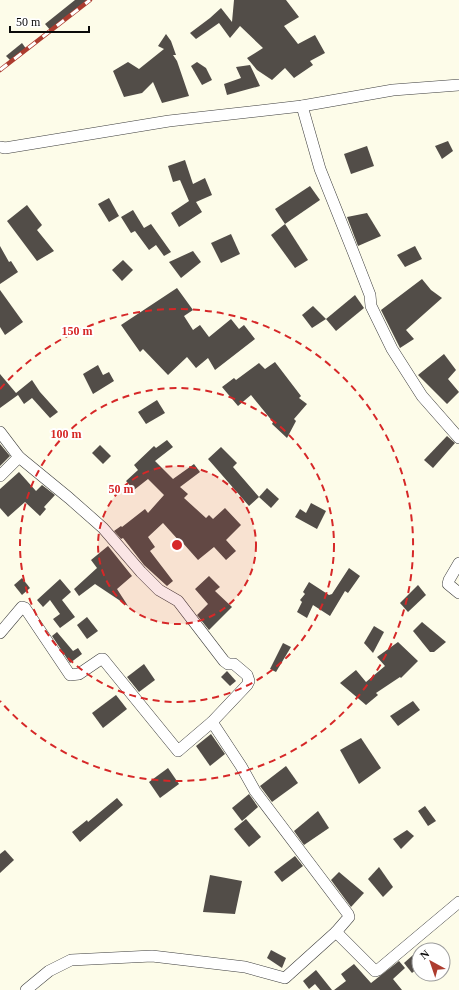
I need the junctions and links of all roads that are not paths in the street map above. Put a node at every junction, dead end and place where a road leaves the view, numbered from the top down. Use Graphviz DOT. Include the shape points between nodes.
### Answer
graph roads {
  1 [pos="459,85"];
  2 [pos="302,106"];
  3 [pos="0,147"];
  4 [pos="0,432"];
  5 [pos="459,438"];
  6 [pos="19,457"];
  7 [pos="0,476"];
  8 [pos="459,563"];
  9 [pos="459,593"];
  10 [pos="0,633"];
  11 [pos="212,722"];
  12 [pos="459,902"];
  13 [pos="336,932"];
  14 [pos="26,990"];
  1 -- 2 [label="street" via="393,90"];
  2 -- 3 [label="street" via="169,121"];
  2 -- 5 [label="street" via="320,169 370,295 371,306 392,349 422,396"];
  4 -- 6 [label="street"];
  6 -- 7 [label="street"];
  6 -- 11 [label="street" via="103,528 159,590 178,601 224,661 234,664 247,675 247,685"];
  8 -- 9 [label="street" via="448,584"];
  10 -- 11 [label="street" via="22,607 25,608 70,675 79,674 100,659 103,660 178,750"];
  11 -- 13 [label="street" via="255,791 348,914 348,920"];
  12 -- 13 [label="street" via="375,971 371,970"];
  13 -- 14 [label="street" via="285,978 245,967 152,956 71,960 48,971"];
}
